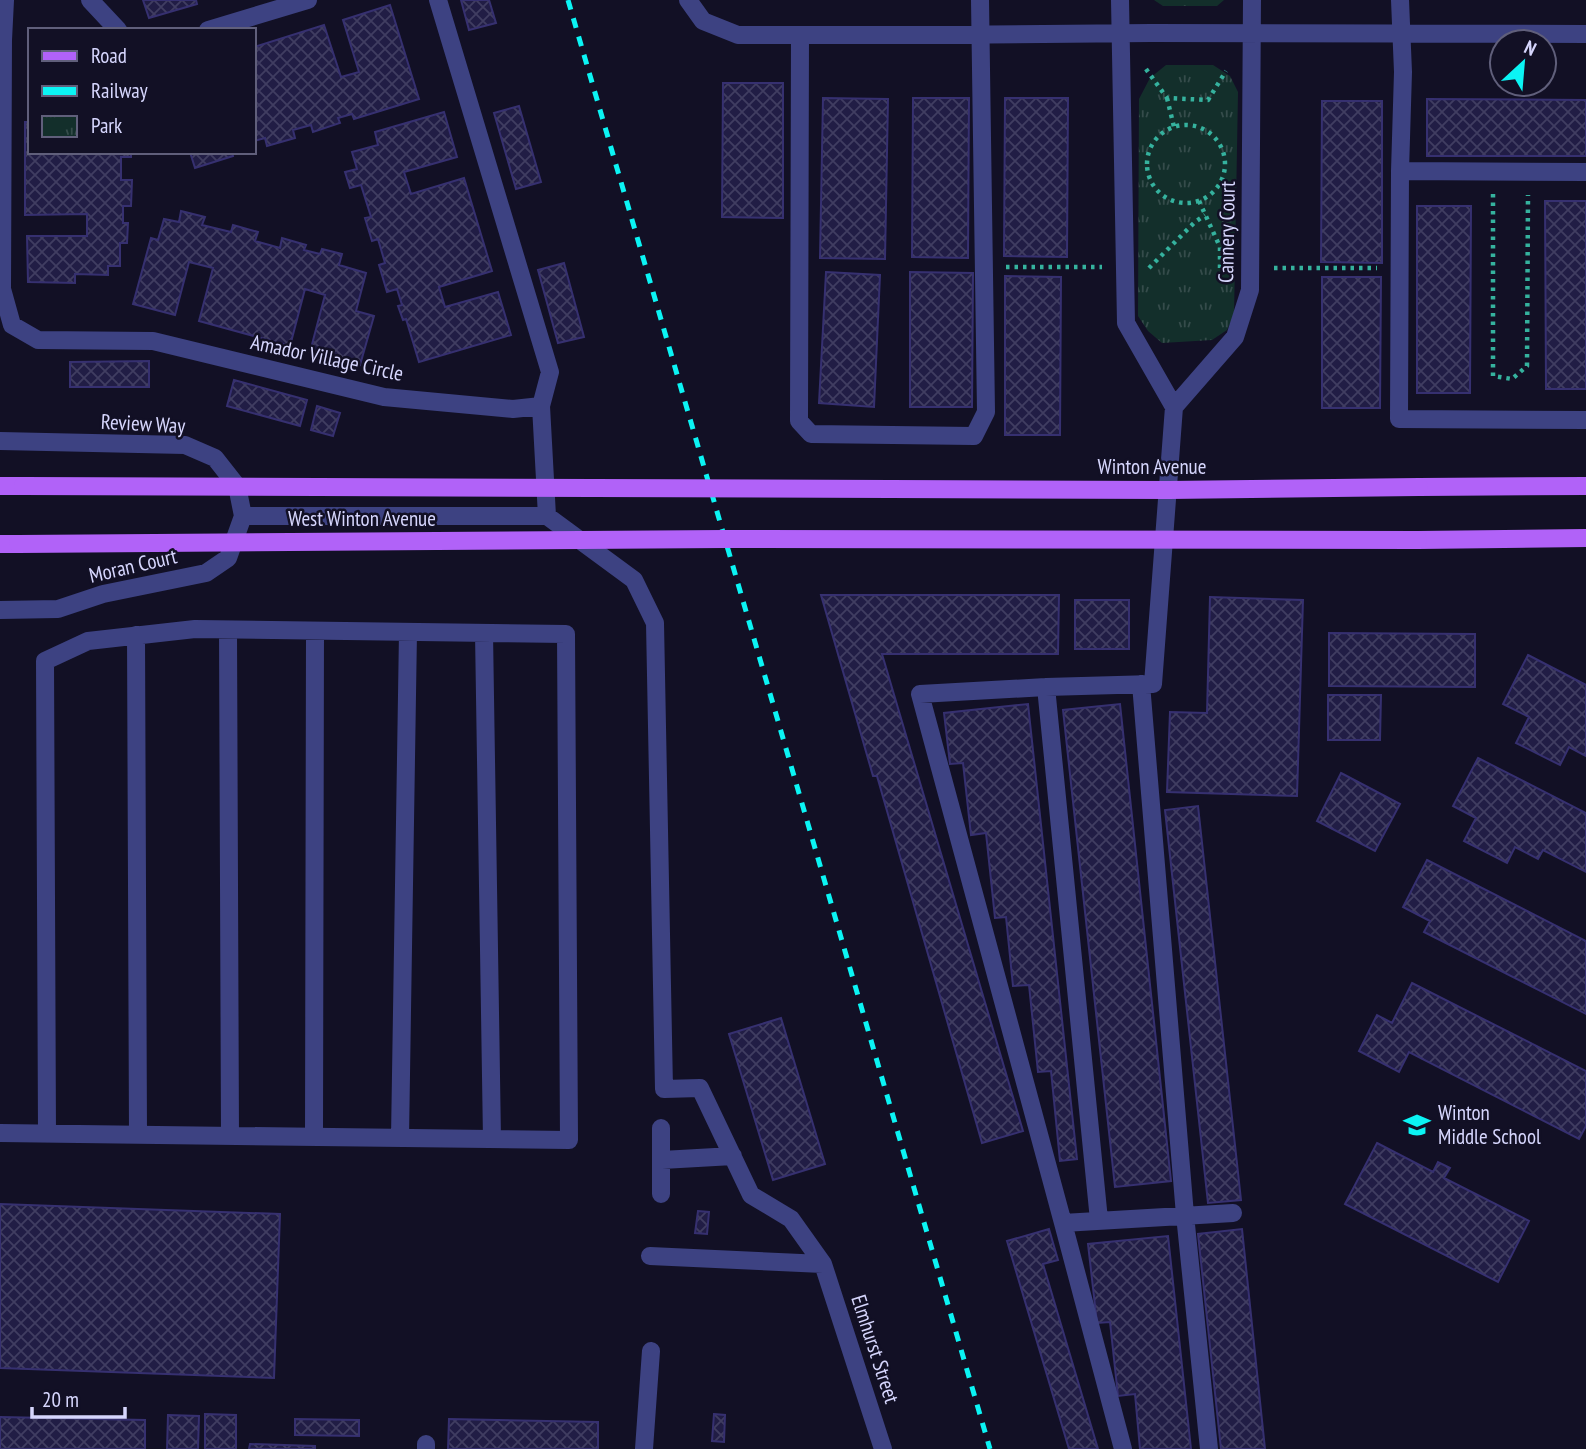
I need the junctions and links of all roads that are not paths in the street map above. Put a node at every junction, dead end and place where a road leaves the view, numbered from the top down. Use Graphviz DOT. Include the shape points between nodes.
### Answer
graph roads {
  1 [pos="5,0"];
  2 [pos="90,0"];
  3 [pos="307,0"];
  4 [pos="439,0"];
  5 [pos="688,0"];
  6 [pos="980,0"];
  7 [pos="1120,0"];
  8 [pos="1252,0"];
  9 [pos="1401,0"];
  10 [pos="116,28"];
  11 [pos="215,28"];
  12 [pos="1121,33"];
  13 [pos="1251,33"];
  14 [pos="1401,33"];
  15 [pos="800,34"];
  16 [pos="980,34"];
  17 [pos="1586,34"];
  18 [pos="1400,171"];
  19 [pos="1586,172"];
  20 [pos="541,406"];
  21 [pos="1174,407"];
  22 [pos="1586,420"];
  23 [pos="0,441"];
  24 [pos="1586,485"];
  25 [pos="0,486"];
  26 [pos="718,488"];
  27 [pos="243,516"];
  28 [pos="547,516"];
  29 [pos="1586,538"];
  30 [pos="9,544"];
  31 [pos="0,610"];
  32 [pos="228,630"];
  33 [pos="315,631"];
  34 [pos="408,632"];
  35 [pos="484,633"];
  36 [pos="136,635"];
  37 [pos="1141,684"];
  38 [pos="1046,687"];
  39 [pos="661,1128"];
  40 [pos="0,1133"];
  41 [pos="47,1134"];
  42 [pos="138,1135"];
  43 [pos="230,1136"];
  44 [pos="314,1137"];
  45 [pos="401,1138"];
  46 [pos="492,1139"];
  47 [pos="733,1156"];
  48 [pos="662,1160"];
  49 [pos="661,1194"];
  50 [pos="1233,1213"];
  51 [pos="1185,1215"];
  52 [pos="1099,1220"];
  53 [pos="1062,1223"];
  54 [pos="650,1256"];
  55 [pos="824,1264"];
  56 [pos="651,1351"];
  57 [pos="644,1449"];
  58 [pos="883,1449"];
  59 [pos="1123,1449"];
  60 [pos="1209,1449"];
  1 -- 20 [label="street, Amador Village Circle" via="2,289 12,325 38,340 153,341 384,397 513,409"];
  2 -- 10 [label="street"];
  3 -- 11 [label="street"];
  4 -- 20 [label="street" via="550,372"];
  5 -- 15 [label="street" via="703,20 738,34"];
  6 -- 16 [label="street"];
  7 -- 12 [label="street"];
  8 -- 13 [label="street, Cannery Court"];
  9 -- 14 [label="street"];
  12 -- 13 [label="street"];
  12 -- 16 [label="street"];
  12 -- 21 [label="street" via="1126,323"];
  13 -- 14 [label="street"];
  13 -- 21 [label="street, Cannery Court" via="1250,290 1235,337"];
  14 -- 17 [label="street"];
  14 -- 18 [label="street"];
  15 -- 16 [label="street"];
  15 -- 16 [label="street" via="799,421 811,434 974,436 986,412"];
  18 -- 19 [label="street"];
  18 -- 22 [label="street" via="1399,419"];
  20 -- 28 [label="street"];
  21 -- 37 [label="street" via="1153,684"];
  23 -- 27 [label="street, Review Way" via="186,445 215,458 237,486"];
  24 -- 26 [label="main road, Winton Avenue, bridge" via="1169,490"];
  25 -- 26 [label="main road, West Winton Avenue, bridge"];
  27 -- 28 [label="street"];
  27 -- 31 [label="street, Moran Court" via="228,558 206,573 103,594 58,609"];
  28 -- 47 [label="street, Elmhurst Street" via="634,580 655,624 664,1088 700,1088"];
  29 -- 30 [label="main road, West Winton Avenue, bridge"];
  32 -- 33 [label="street"];
  32 -- 36 [label="street"];
  32 -- 43 [label="street"];
  33 -- 34 [label="street"];
  33 -- 44 [label="street"];
  34 -- 35 [label="street"];
  34 -- 45 [label="street"];
  35 -- 46 [label="street"];
  35 -- 46 [label="street" via="566,634 569,1140"];
  36 -- 41 [label="street" via="88,641 45,661"];
  36 -- 42 [label="street"];
  37 -- 38 [label="street"];
  37 -- 51 [label="street"];
  38 -- 52 [label="street"];
  38 -- 53 [label="street" via="920,694"];
  39 -- 48 [label="street"];
  40 -- 41 [label="street"];
  41 -- 42 [label="street"];
  42 -- 43 [label="street"];
  43 -- 44 [label="street"];
  44 -- 45 [label="street"];
  45 -- 46 [label="street"];
  47 -- 48 [label="street"];
  47 -- 55 [label="street, Elmhurst Street" via="751,1195 791,1219"];
  48 -- 49 [label="street"];
  50 -- 51 [label="street"];
  51 -- 52 [label="street"];
  51 -- 60 [label="street"];
  52 -- 53 [label="street"];
  53 -- 59 [label="street"];
  54 -- 55 [label="street"];
  55 -- 58 [label="street, Elmhurst Street"];
  56 -- 57 [label="street"];
}
